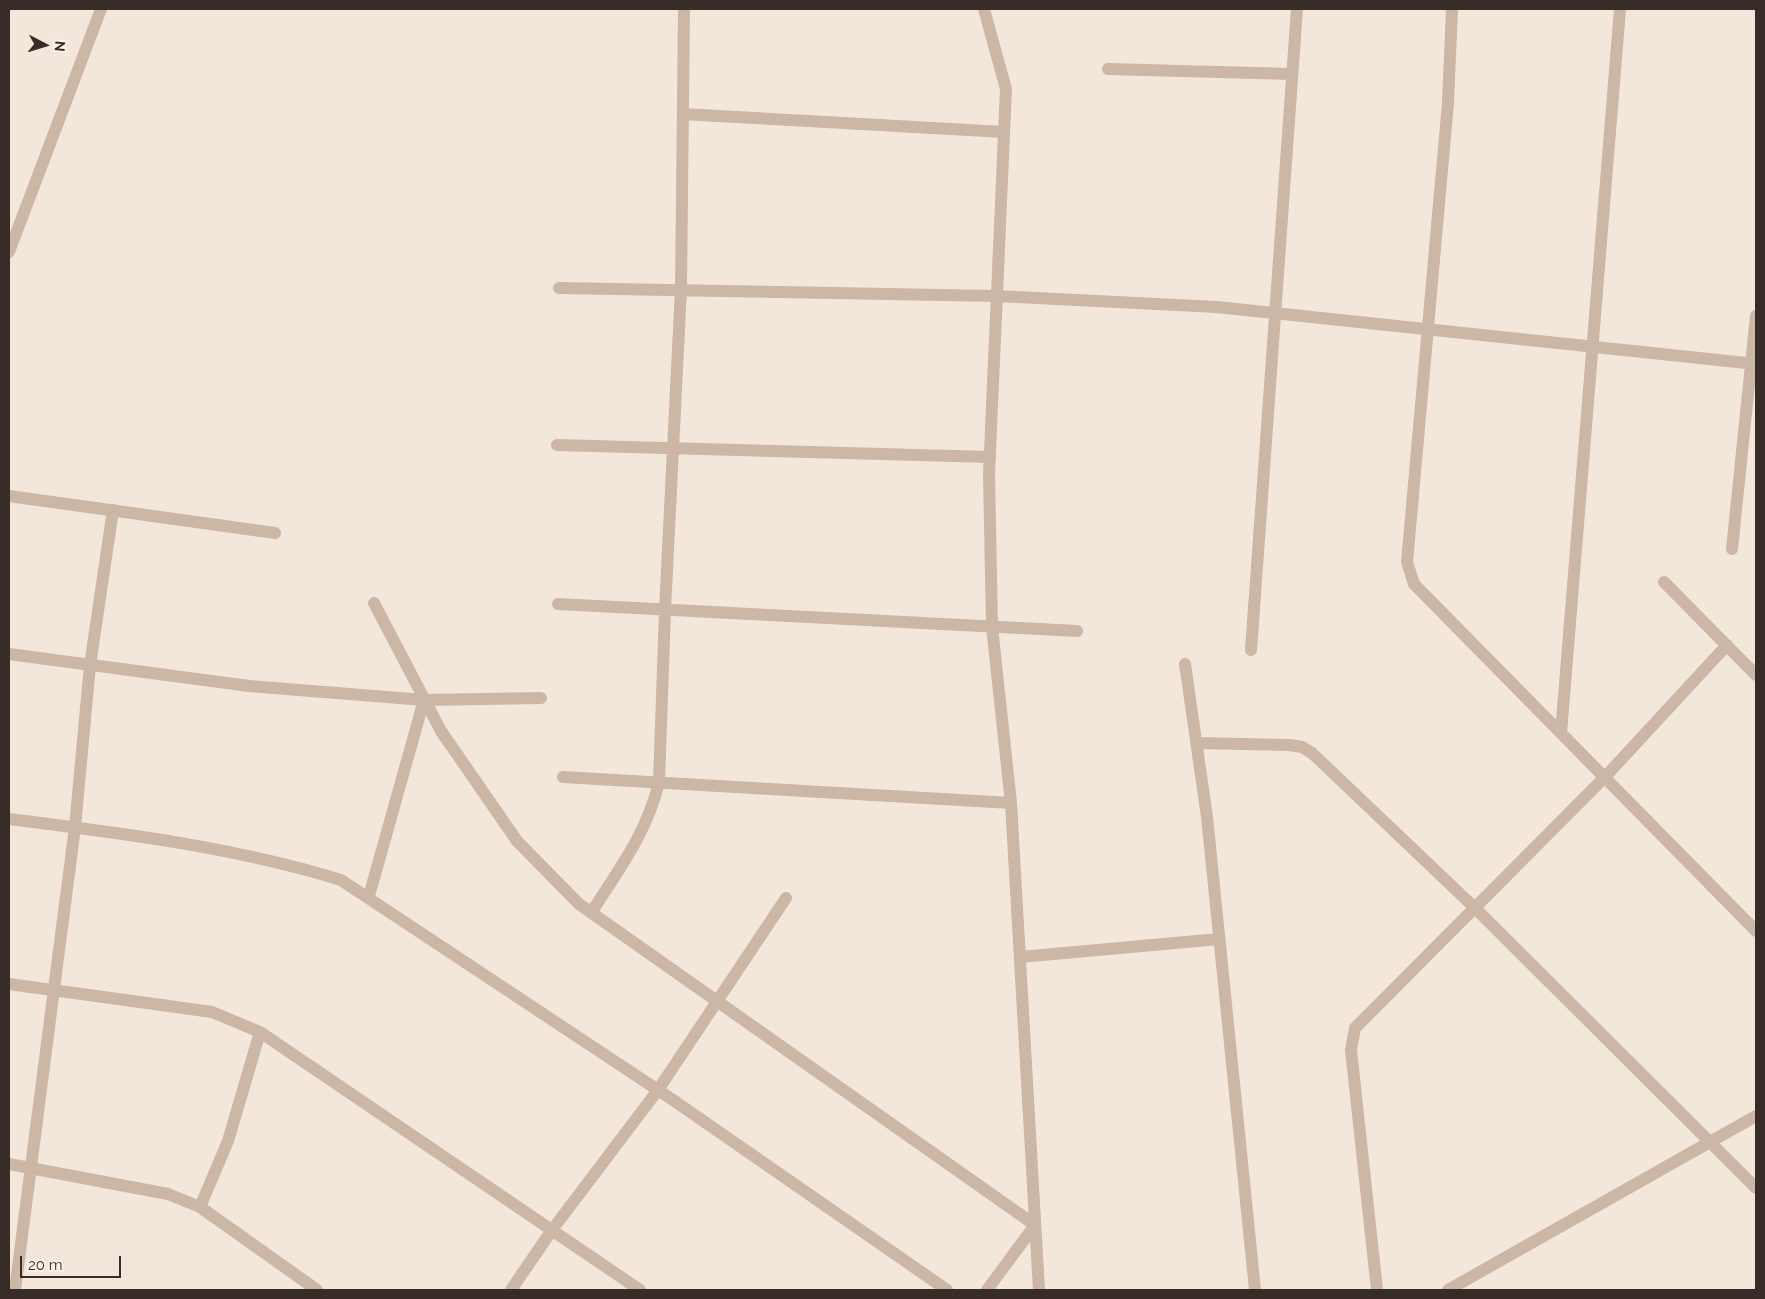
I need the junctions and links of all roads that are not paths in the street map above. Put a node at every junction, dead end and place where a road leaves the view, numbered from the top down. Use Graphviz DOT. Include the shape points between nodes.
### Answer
graph roads {
  1 [pos="101,9"];
  2 [pos="684,9"];
  3 [pos="984,9"];
  4 [pos="1296,9"];
  5 [pos="1452,9"];
  6 [pos="1620,9"];
  7 [pos="1108,69"];
  8 [pos="1292,74"];
  9 [pos="683,114"];
  10 [pos="1004,132"];
  11 [pos="9,252"];
  12 [pos="559,288"];
  13 [pos="681,289"];
  14 [pos="997,296"];
  15 [pos="1276,314"];
  16 [pos="1756,316"];
  17 [pos="1429,331"];
  18 [pos="1594,346"];
  19 [pos="1754,364"];
  20 [pos="557,445"];
  21 [pos="673,449"];
  22 [pos="990,457"];
  23 [pos="9,496"];
  24 [pos="112,510"];
  25 [pos="276,533"];
  26 [pos="1732,549"];
  27 [pos="1664,582"];
  28 [pos="374,603"];
  29 [pos="558,604"];
  30 [pos="664,610"];
  31 [pos="992,627"];
  32 [pos="1077,632"];
  33 [pos="1727,645"];
  34 [pos="1251,650"];
  35 [pos="9,654"];
  36 [pos="1185,664"];
  37 [pos="90,665"];
  38 [pos="1756,675"];
  39 [pos="541,698"];
  40 [pos="424,700"];
  41 [pos="1561,733"];
  42 [pos="1196,743"];
  43 [pos="563,776"];
  44 [pos="1605,777"];
  45 [pos="659,782"];
  46 [pos="1011,803"];
  47 [pos="9,819"];
  48 [pos="75,827"];
  49 [pos="369,896"];
  50 [pos="786,898"];
  51 [pos="1476,909"];
  52 [pos="591,913"];
  53 [pos="1756,931"];
  54 [pos="1219,939"];
  55 [pos="1020,957"];
  56 [pos="9,984"];
  57 [pos="52,990"];
  58 [pos="717,1002"];
  59 [pos="260,1032"];
  60 [pos="658,1090"];
  61 [pos="1756,1116"];
  62 [pos="1710,1143"];
  63 [pos="9,1164"];
  64 [pos="32,1169"];
  65 [pos="1756,1188"];
  66 [pos="200,1207"];
  67 [pos="1035,1224"];
  68 [pos="552,1230"];
  69 [pos="15,1290"];
  70 [pos="318,1290"];
  71 [pos="510,1290"];
  72 [pos="640,1290"];
  73 [pos="947,1290"];
  74 [pos="988,1290"];
  75 [pos="1039,1290"];
  76 [pos="1255,1290"];
  77 [pos="1377,1290"];
  78 [pos="1448,1290"];
  1 -- 11 [label="street"];
  2 -- 9 [label="street"];
  3 -- 10 [label="street" via="1006,89"];
  4 -- 8 [label="street"];
  5 -- 17 [label="street" via="1448,103"];
  6 -- 18 [label="street"];
  7 -- 8 [label="street"];
  8 -- 15 [label="street"];
  9 -- 10 [label="street"];
  9 -- 13 [label="street"];
  10 -- 14 [label="street"];
  12 -- 13 [label="street"];
  13 -- 14 [label="street"];
  13 -- 21 [label="street"];
  14 -- 15 [label="street" via="1218,307"];
  14 -- 22 [label="street"];
  15 -- 17 [label="street"];
  15 -- 34 [label="street"];
  16 -- 19 [label="street"];
  17 -- 18 [label="street"];
  17 -- 41 [label="street" via="1407,562 1414,584"];
  18 -- 19 [label="street"];
  18 -- 41 [label="street"];
  19 -- 26 [label="street"];
  20 -- 21 [label="street"];
  21 -- 22 [label="street"];
  21 -- 30 [label="street"];
  22 -- 31 [label="street"];
  23 -- 24 [label="street"];
  24 -- 25 [label="street"];
  24 -- 37 [label="street"];
  27 -- 33 [label="street"];
  28 -- 40 [label="street"];
  29 -- 30 [label="street"];
  30 -- 31 [label="street"];
  30 -- 45 [label="street"];
  31 -- 32 [label="street"];
  31 -- 46 [label="street"];
  33 -- 38 [label="street"];
  33 -- 44 [label="street"];
  35 -- 37 [label="street"];
  36 -- 42 [label="street"];
  37 -- 40 [label="street" via="249,686"];
  37 -- 48 [label="street"];
  39 -- 40 [label="street"];
  40 -- 49 [label="street"];
  40 -- 52 [label="street" via="441,731 517,841"];
  41 -- 44 [label="street"];
  42 -- 51 [label="street" via="1289,745 1307,750"];
  42 -- 54 [label="street"];
  43 -- 45 [label="street"];
  44 -- 51 [label="street"];
  44 -- 53 [label="street"];
  45 -- 46 [label="street"];
  45 -- 52 [label="street" via="653,808 640,839"];
  46 -- 55 [label="street"];
  47 -- 48 [label="street"];
  48 -- 49 [label="street" via="295,866 341,880"];
  48 -- 57 [label="street"];
  49 -- 60 [label="street"];
  50 -- 58 [label="street"];
  51 -- 62 [label="street"];
  51 -- 77 [label="street" via="1355,1028 1352,1037"];
  52 -- 58 [label="street"];
  54 -- 55 [label="street"];
  54 -- 76 [label="street"];
  55 -- 67 [label="street"];
  56 -- 57 [label="street"];
  57 -- 59 [label="street" via="212,1012"];
  57 -- 64 [label="street"];
  58 -- 60 [label="street"];
  58 -- 67 [label="street"];
  59 -- 66 [label="street" via="228,1142"];
  59 -- 68 [label="street"];
  60 -- 68 [label="street"];
  60 -- 73 [label="street"];
  61 -- 62 [label="street"];
  62 -- 65 [label="street"];
  62 -- 78 [label="street"];
  63 -- 64 [label="street"];
  64 -- 66 [label="street" via="168,1194"];
  64 -- 69 [label="street"];
  66 -- 70 [label="street"];
  67 -- 74 [label="street"];
  67 -- 75 [label="street"];
  68 -- 71 [label="street"];
  68 -- 72 [label="street"];
}
